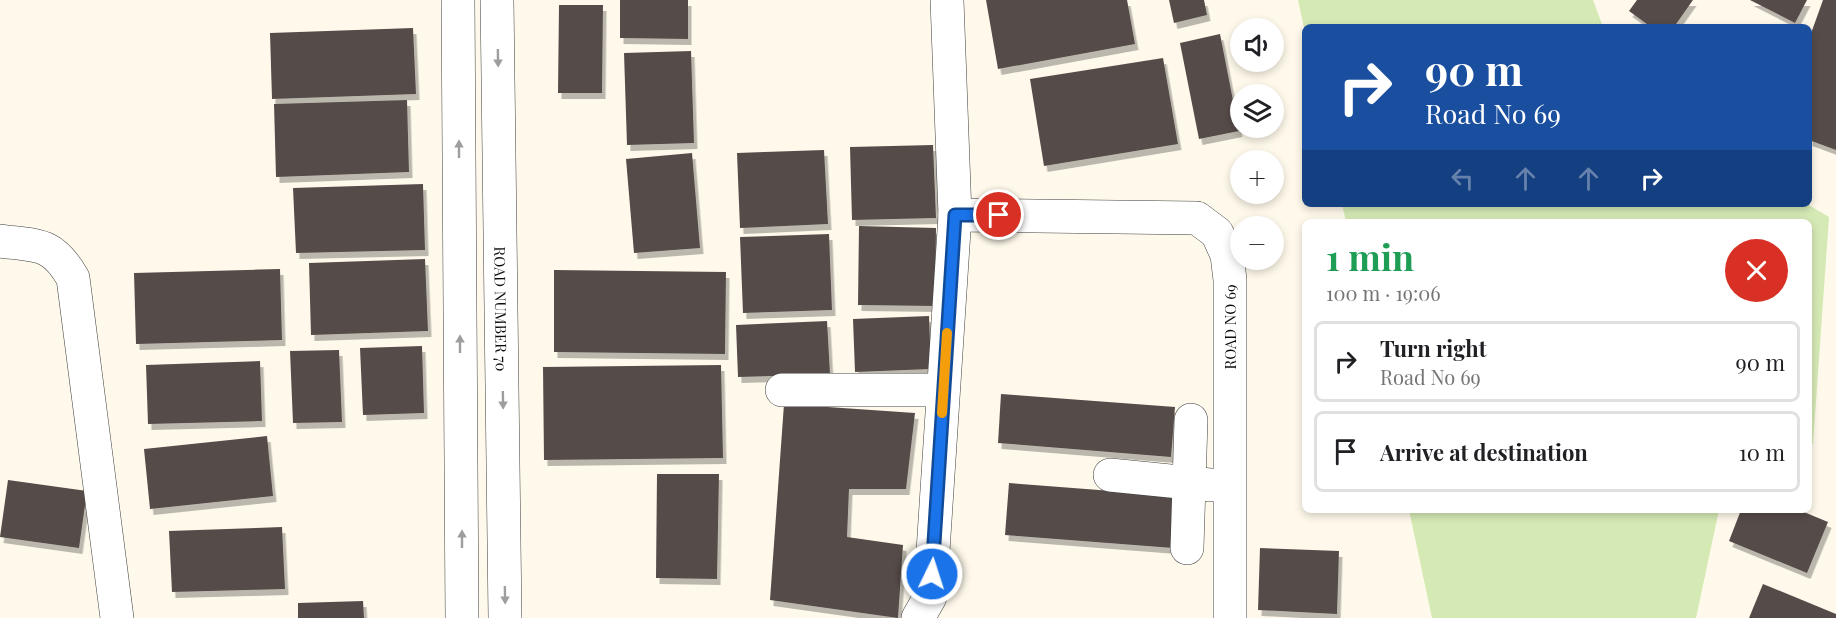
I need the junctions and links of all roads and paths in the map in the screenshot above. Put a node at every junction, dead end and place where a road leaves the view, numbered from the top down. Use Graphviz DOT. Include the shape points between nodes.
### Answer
graph roads {
  1 [pos="458,0"];
  2 [pos="497,0"];
  3 [pos="947,0"];
  4 [pos="955,215"];
  5 [pos="0,241"];
  6 [pos="782,390"];
  7 [pos="943,390"];
  8 [pos="1191,420"];
  9 [pos="1110,475"];
  10 [pos="1189,483"];
  11 [pos="1230,487"];
  12 [pos="1230,543"];
  13 [pos="117,618"];
  14 [pos="462,618"];
  15 [pos="505,618"];
  16 [pos="918,618"];
  17 [pos="1230,618"];
  14 -- 1 [label="street, one-way"];
  2 -- 15 [label="street, ROAD NUMBER 70, one-way"];
  3 -- 4 [label="street"];
  4 -- 7 [label="street"];
  4 -- 11 [label="street, ROAD NO 69" via="1197,218 1217,233 1227,255 1230,280"];
  5 -- 13 [label="street" via="43,247 63,261 73,278"];
  6 -- 7 [label="street"];
  7 -- 16 [label="street" via="930,597"];
  8 -- 10 [label="street"];
  9 -- 10 [label="street"];
  10 -- 11 [label="street"];
  10 -- 12 [label="street" via="1187,544"];
  11 -- 12 [label="street, ROAD NO 69"];
  12 -- 17 [label="street, ROAD NO 69"];
}
